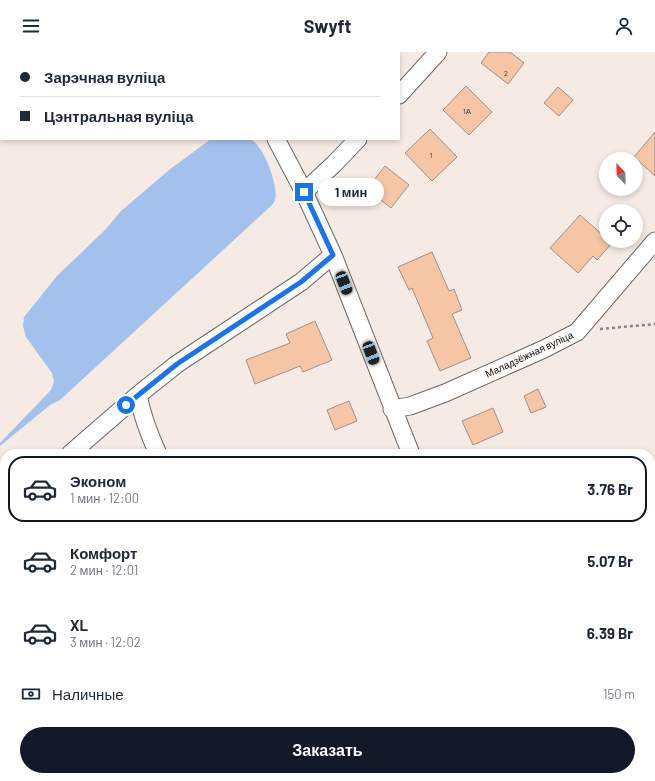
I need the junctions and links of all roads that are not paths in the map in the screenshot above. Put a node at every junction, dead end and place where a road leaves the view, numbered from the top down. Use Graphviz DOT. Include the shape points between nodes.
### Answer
graph roads {
  1 [pos="438,52"];
  2 [pos="400,94"];
  3 [pos="277,140"];
  4 [pos="357,140"];
  5 [pos="304,192"];
  6 [pos="655,241"];
  7 [pos="333,255"];
  8 [pos="138,395"];
  9 [pos="392,409"];
  10 [pos="76,449"];
  11 [pos="156,449"];
  12 [pos="409,449"];
  1 -- 2 [label="street"];
  3 -- 5 [label="street"];
  4 -- 5 [label="street"];
  5 -- 7 [label="street"];
  6 -- 9 [label="street, Маладзёжная вуліца" via="577,332 445,393 410,406"];
  7 -- 8 [label="street" via="301,282 177,364"];
  7 -- 9 [label="street"];
  8 -- 10 [label="street"];
  8 -- 11 [label="street" via="141,412"];
  9 -- 12 [label="street"];
}
